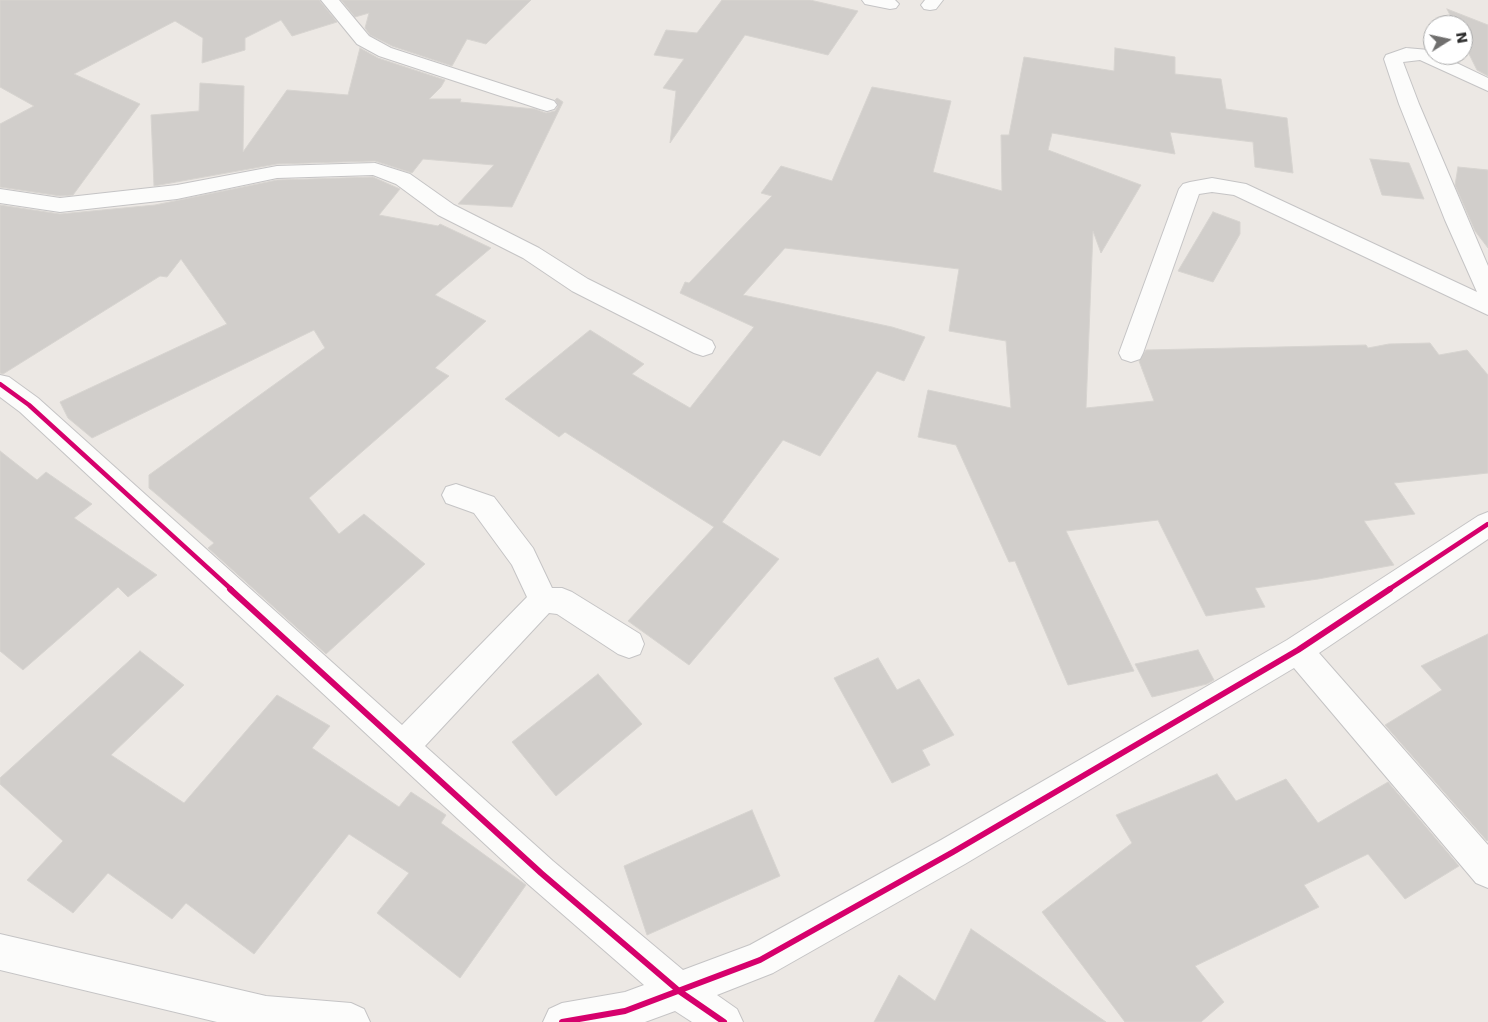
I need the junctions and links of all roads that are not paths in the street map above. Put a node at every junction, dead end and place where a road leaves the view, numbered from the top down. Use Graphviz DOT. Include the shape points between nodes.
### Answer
graph roads {
  1 [pos="330,0"];
  2 [pos="871,0"];
  3 [pos="890,4"];
  4 [pos="1488,85"];
  5 [pos="547,106"];
  6 [pos="0,196"];
  7 [pos="1488,291"];
  8 [pos="1488,307"];
  9 [pos="703,346"];
  10 [pos="1130,353"];
  11 [pos="0,384"];
  12 [pos="456,495"];
  13 [pos="1488,524"];
  14 [pos="543,600"];
  15 [pos="629,644"];
  16 [pos="1298,650"];
  17 [pos="403,746"];
  18 [pos="1488,871"];
  19 [pos="0,952"];
  20 [pos="679,991"];
  21 [pos="351,1022"];
  22 [pos="562,1022"];
  23 [pos="724,1022"];
  1 -- 5 [label="street" via="363,40 385,52"];
  2 -- 3 [label="street"];
  4 -- 7 [label="street" via="1423,54 1393,58 1409,104"];
  6 -- 9 [label="street" via="60,205 177,192 277,172 375,169 403,179 446,210 531,253 580,285"];
  8 -- 10 [label="street" via="1239,189 1212,185 1190,190"];
  11 -- 17 [label="street" via="29,405"];
  12 -- 14 [label="street" via="484,505 523,557"];
  13 -- 16 [label="street"];
  14 -- 15 [label="street" via="562,601"];
  14 -- 17 [label="street"];
  16 -- 18 [label="street"];
  16 -- 20 [label="street" via="953,852 760,960"];
  17 -- 20 [label="street" via="541,872"];
  19 -- 21 [label="street" via="266,1015"];
  20 -- 22 [label="street" via="625,1010"];
  20 -- 23 [label="street"];
}
